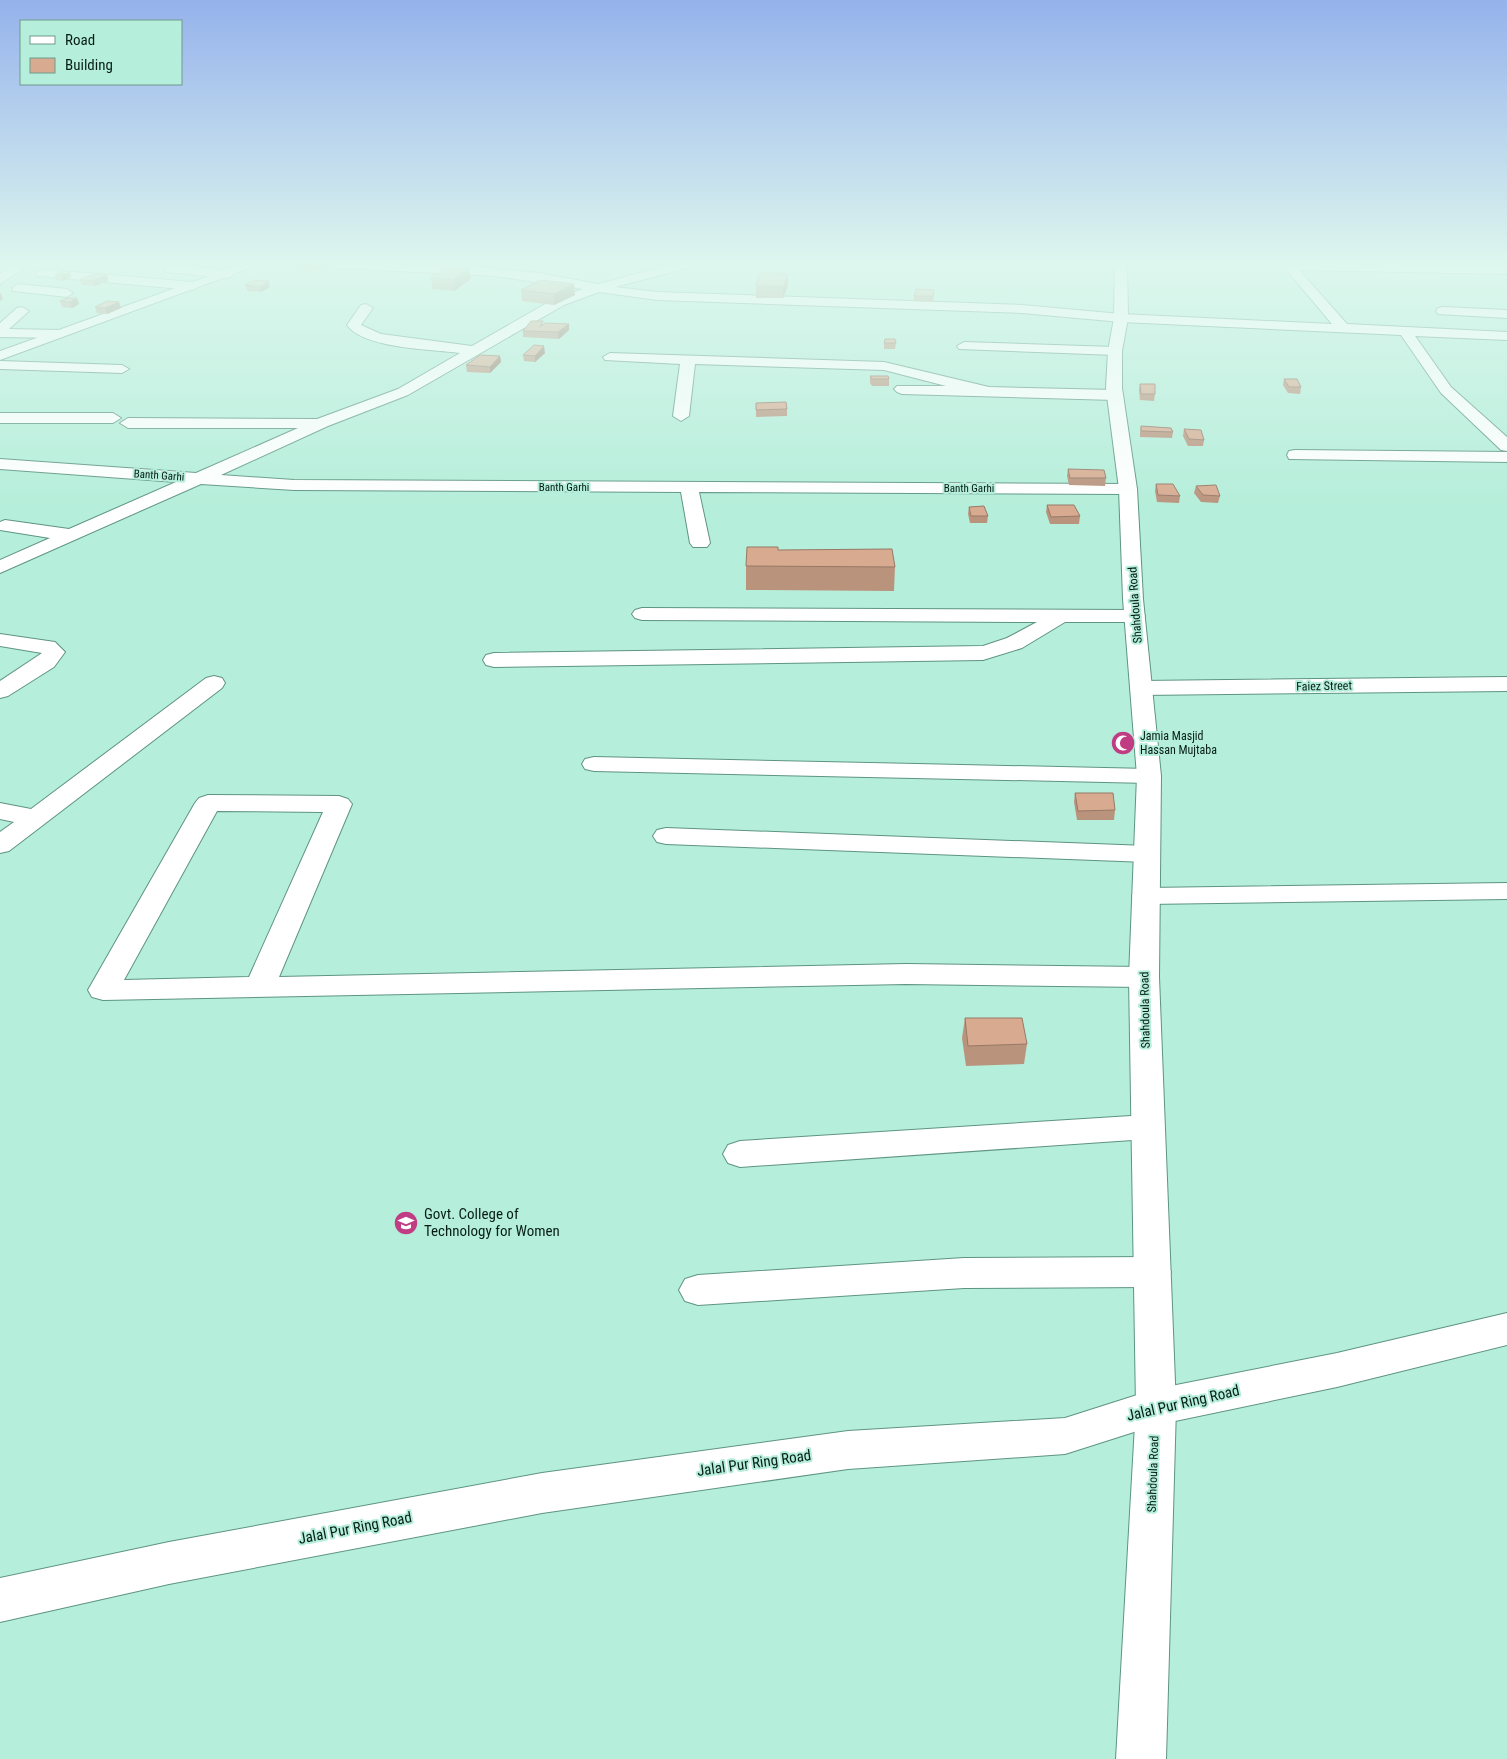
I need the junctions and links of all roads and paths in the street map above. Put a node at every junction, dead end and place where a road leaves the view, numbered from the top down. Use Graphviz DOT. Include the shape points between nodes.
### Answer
graph roads {
  1 [pos="32,344"];
  2 [pos="427,344"];
  3 [pos="485,344"];
  4 [pos="1116,344"];
  5 [pos="1414,344"];
  6 [pos="964,346"];
  7 [pos="475,350"];
  8 [pos="1115,351"];
  9 [pos="0,356"];
  10 [pos="610,357"];
  11 [pos="688,359"];
  12 [pos="0,365"];
  13 [pos="122,369"];
  14 [pos="902,389"];
  15 [pos="991,392"];
  16 [pos="1115,395"];
  17 [pos="681,416"];
  18 [pos="0,418"];
  19 [pos="51,418"];
  20 [pos="322,423"];
  21 [pos="24,433"];
  22 [pos="1507,446"];
  23 [pos="1295,454"];
  24 [pos="1507,457"];
  25 [pos="0,464"];
  26 [pos="199,478"];
  27 [pos="689,488"];
  28 [pos="1128,489"];
  29 [pos="28,513"];
  30 [pos="2,527"];
  31 [pos="71,535"];
  32 [pos="700,543"];
  33 [pos="0,567"];
  34 [pos="856,599"];
  35 [pos="1134,608"];
  36 [pos="642,614"];
  37 [pos="1060,616"];
  38 [pos="0,640"];
  39 [pos="494,660"];
  40 [pos="214,682"];
  41 [pos="1507,684"];
  42 [pos="1141,688"];
  43 [pos="0,691"];
  44 [pos="594,764"];
  45 [pos="1149,776"];
  46 [pos="0,811"];
  47 [pos="35,818"];
  48 [pos="666,836"];
  49 [pos="0,846"];
  50 [pos="1147,854"];
  51 [pos="1507,891"];
  52 [pos="1146,896"];
  53 [pos="1144,977"];
  54 [pos="260,986"];
  55 [pos="1148,1127"];
  56 [pos="740,1154"];
  57 [pos="1152,1272"];
  58 [pos="698,1290"];
  59 [pos="1507,1330"];
  60 [pos="1156,1407"];
  61 [pos="0,1600"];
  62 [pos="1141,1759"];
  1 -- 9 [label="street"];
  2 -- 7 [label="street"];
  3 -- 7 [label="street"];
  4 -- 8 [label="street, Shahdoula Road"];
  5 -- 22 [label="street" via="1446,390"];
  6 -- 8 [label="street"];
  7 -- 20 [label="street" via="395,396"];
  8 -- 16 [label="street, Shahdoula Road"];
  10 -- 11 [label="street"];
  11 -- 15 [label="street" via="884,366"];
  11 -- 17 [label="street"];
  12 -- 13 [label="street"];
  14 -- 15 [label="street"];
  15 -- 16 [label="street"];
  16 -- 28 [label="street, Shahdoula Road"];
  18 -- 19 [label="street"];
  19 -- 20 [label="street"];
  19 -- 21 [label="street"];
  20 -- 26 [label="street"];
  23 -- 24 [label="street"];
  25 -- 26 [label="street, Banth Garhi"];
  26 -- 27 [label="street, Banth Garhi" via="294,485"];
  26 -- 31 [label="street"];
  27 -- 28 [label="street, Banth Garhi"];
  27 -- 32 [label="street"];
  28 -- 35 [label="street, Shahdoula Road"];
  29 -- 30 [label="street"];
  30 -- 31 [label="street"];
  31 -- 33 [label="street"];
  34 -- 35 [label="street"];
  35 -- 37 [label="street"];
  35 -- 42 [label="street, Shahdoula Road"];
  36 -- 37 [label="street"];
  37 -- 39 [label="street" via="1024,640 983,653"];
  38 -- 43 [label="street" via="47,647 54,652 46,662"];
  40 -- 47 [label="street"];
  41 -- 42 [label="street, Faiez Street"];
  42 -- 45 [label="street, Shahdoula Road"];
  44 -- 45 [label="street"];
  45 -- 50 [label="street, Shahdoula Road"];
  46 -- 47 [label="street"];
  47 -- 49 [label="street"];
  48 -- 50 [label="street"];
  50 -- 52 [label="street, Shahdoula Road"];
  51 -- 52 [label="street"];
  52 -- 53 [label="street, Shahdoula Road"];
  53 -- 54 [label="street" via="906,974"];
  53 -- 55 [label="street, Shahdoula Road"];
  54 -- 54 [label="street" via="335,813 339,804 208,803 103,990"];
  55 -- 56 [label="street"];
  55 -- 57 [label="street, Shahdoula Road"];
  57 -- 58 [label="street" via="964,1273"];
  57 -- 60 [label="street, Shahdoula Road"];
  59 -- 60 [label="street, Jalal Pur Ring Road" via="1337,1370"];
  60 -- 61 [label="street, Jalal Pur Ring Road" via="1066,1436 848,1450 542,1492 169,1563"];
  60 -- 62 [label="street, Shahdoula Road"];
}
